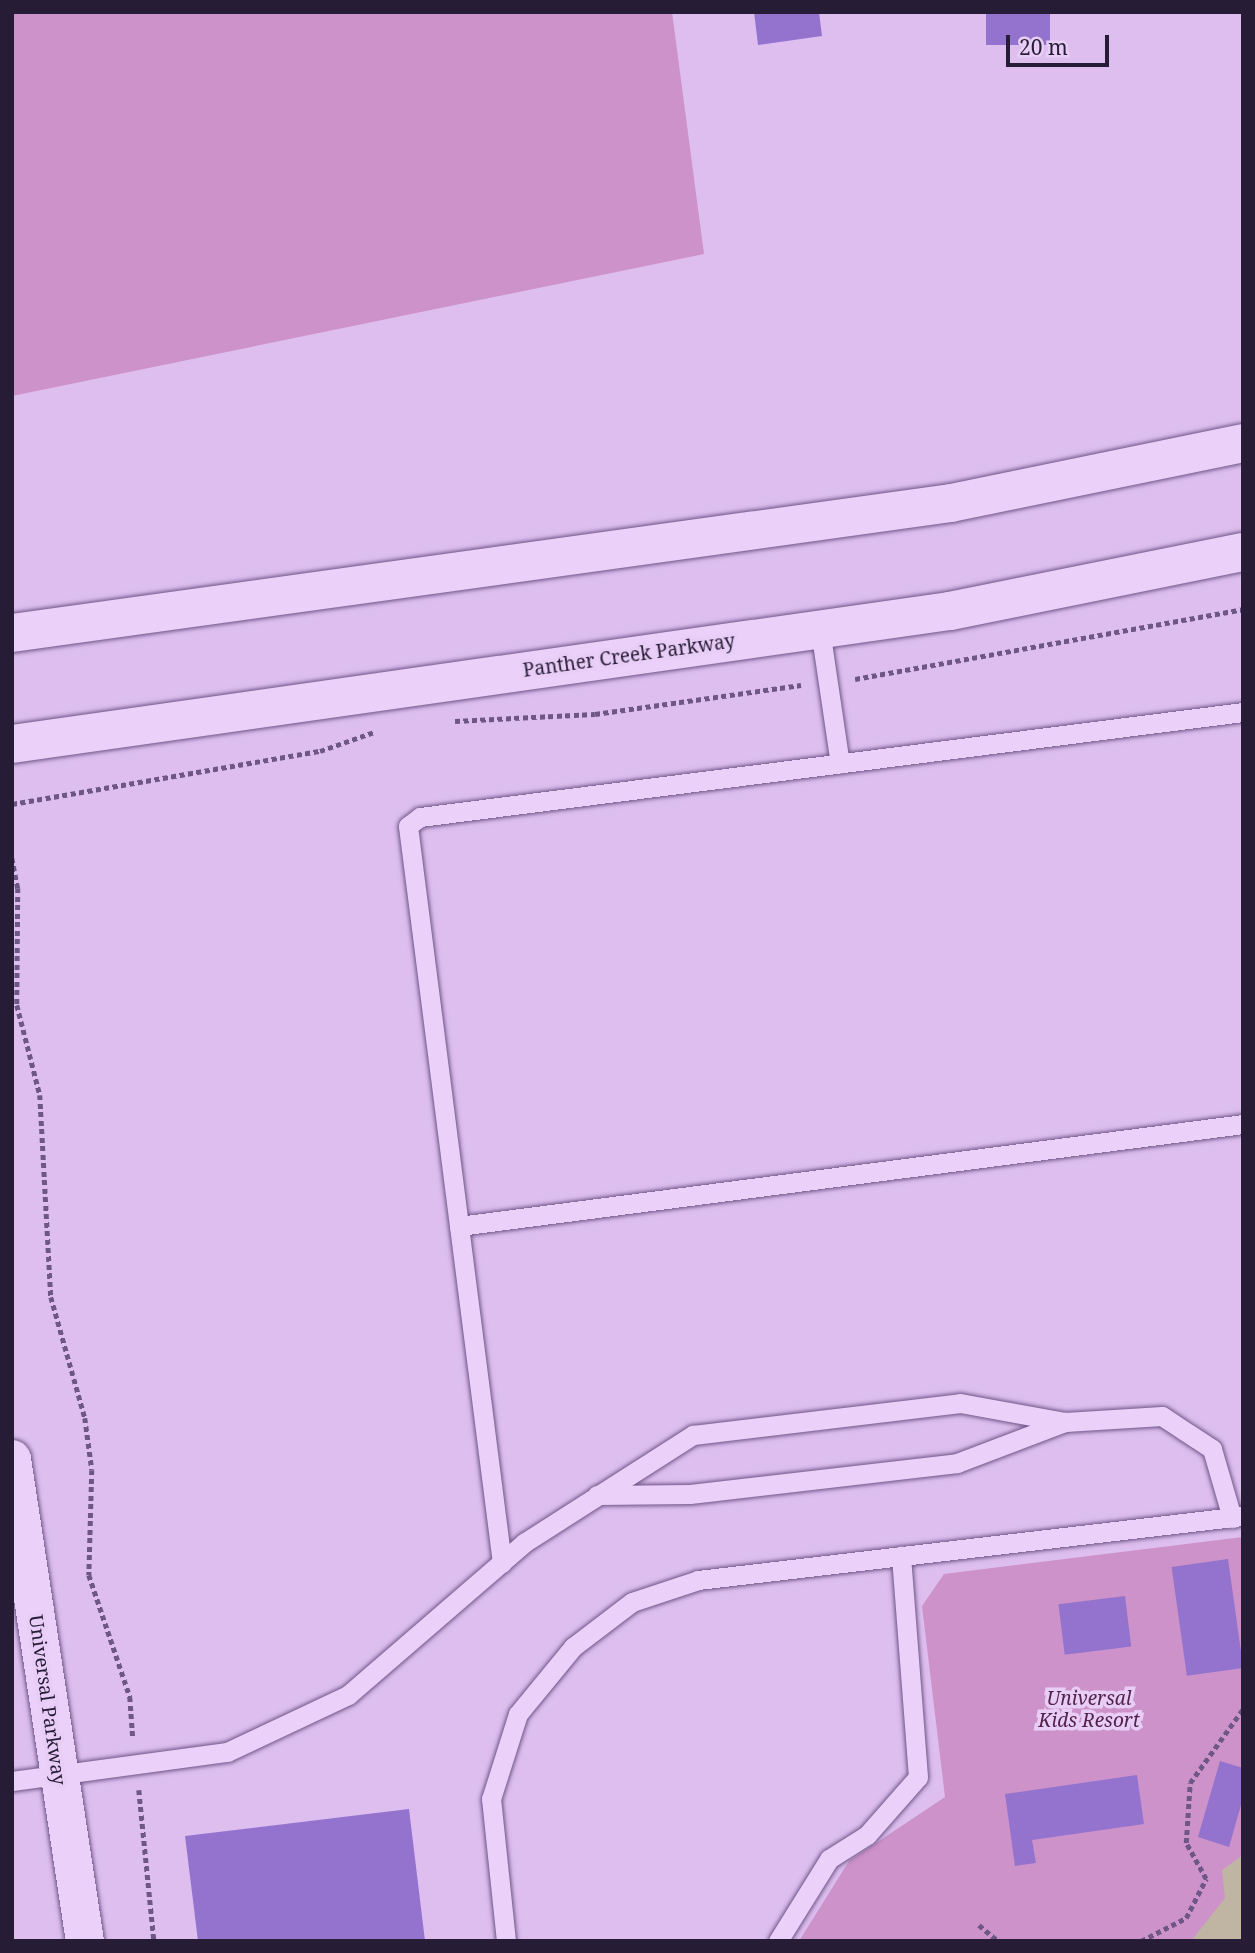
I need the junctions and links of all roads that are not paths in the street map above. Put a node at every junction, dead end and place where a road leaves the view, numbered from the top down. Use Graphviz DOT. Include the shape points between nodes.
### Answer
graph roads {
  1 [pos="1243,443"];
  2 [pos="1243,552"];
  3 [pos="820,629"];
  4 [pos="12,634"];
  5 [pos="1243,712"];
  6 [pos="12,744"];
  7 [pos="840,764"];
  8 [pos="1243,1124"];
  9 [pos="459,1226"];
  10 [pos="1065,1422"];
  11 [pos="12,1459"];
  12 [pos="596,1495"];
  13 [pos="1237,1517"];
  14 [pos="901,1556"];
  15 [pos="502,1563"];
  16 [pos="58,1774"];
  17 [pos="12,1781"];
  18 [pos="85,1941"];
  19 [pos="506,1941"];
  20 [pos="778,1941"];
  1 -- 4 [label="main road" via="951,503"];
  2 -- 3 [label="main road, Panther Creek Parkway" via="950,611"];
  3 -- 6 [label="main road, Panther Creek Parkway"];
  3 -- 7 [label="lane"];
  5 -- 7 [label="lane"];
  7 -- 9 [label="lane" via="420,817 408,826"];
  8 -- 9 [label="lane"];
  9 -- 15 [label="lane"];
  10 -- 12 [label="lane" via="957,1463 690,1494"];
  10 -- 12 [label="lane" via="960,1403 693,1435"];
  10 -- 13 [label="lane" via="1162,1416 1212,1449"];
  11 -- 16 [label="main road, Universal Parkway"];
  12 -- 15 [label="lane"];
  13 -- 14 [label="lane"];
  14 -- 19 [label="lane" via="698,1580 632,1602 573,1647 518,1714 491,1799"];
  14 -- 20 [label="lane" via="918,1777 867,1835 829,1859"];
  15 -- 16 [label="lane" via="348,1695 227,1752"];
  16 -- 17 [label="lane"];
  16 -- 18 [label="main road, Universal Parkway"];
}
